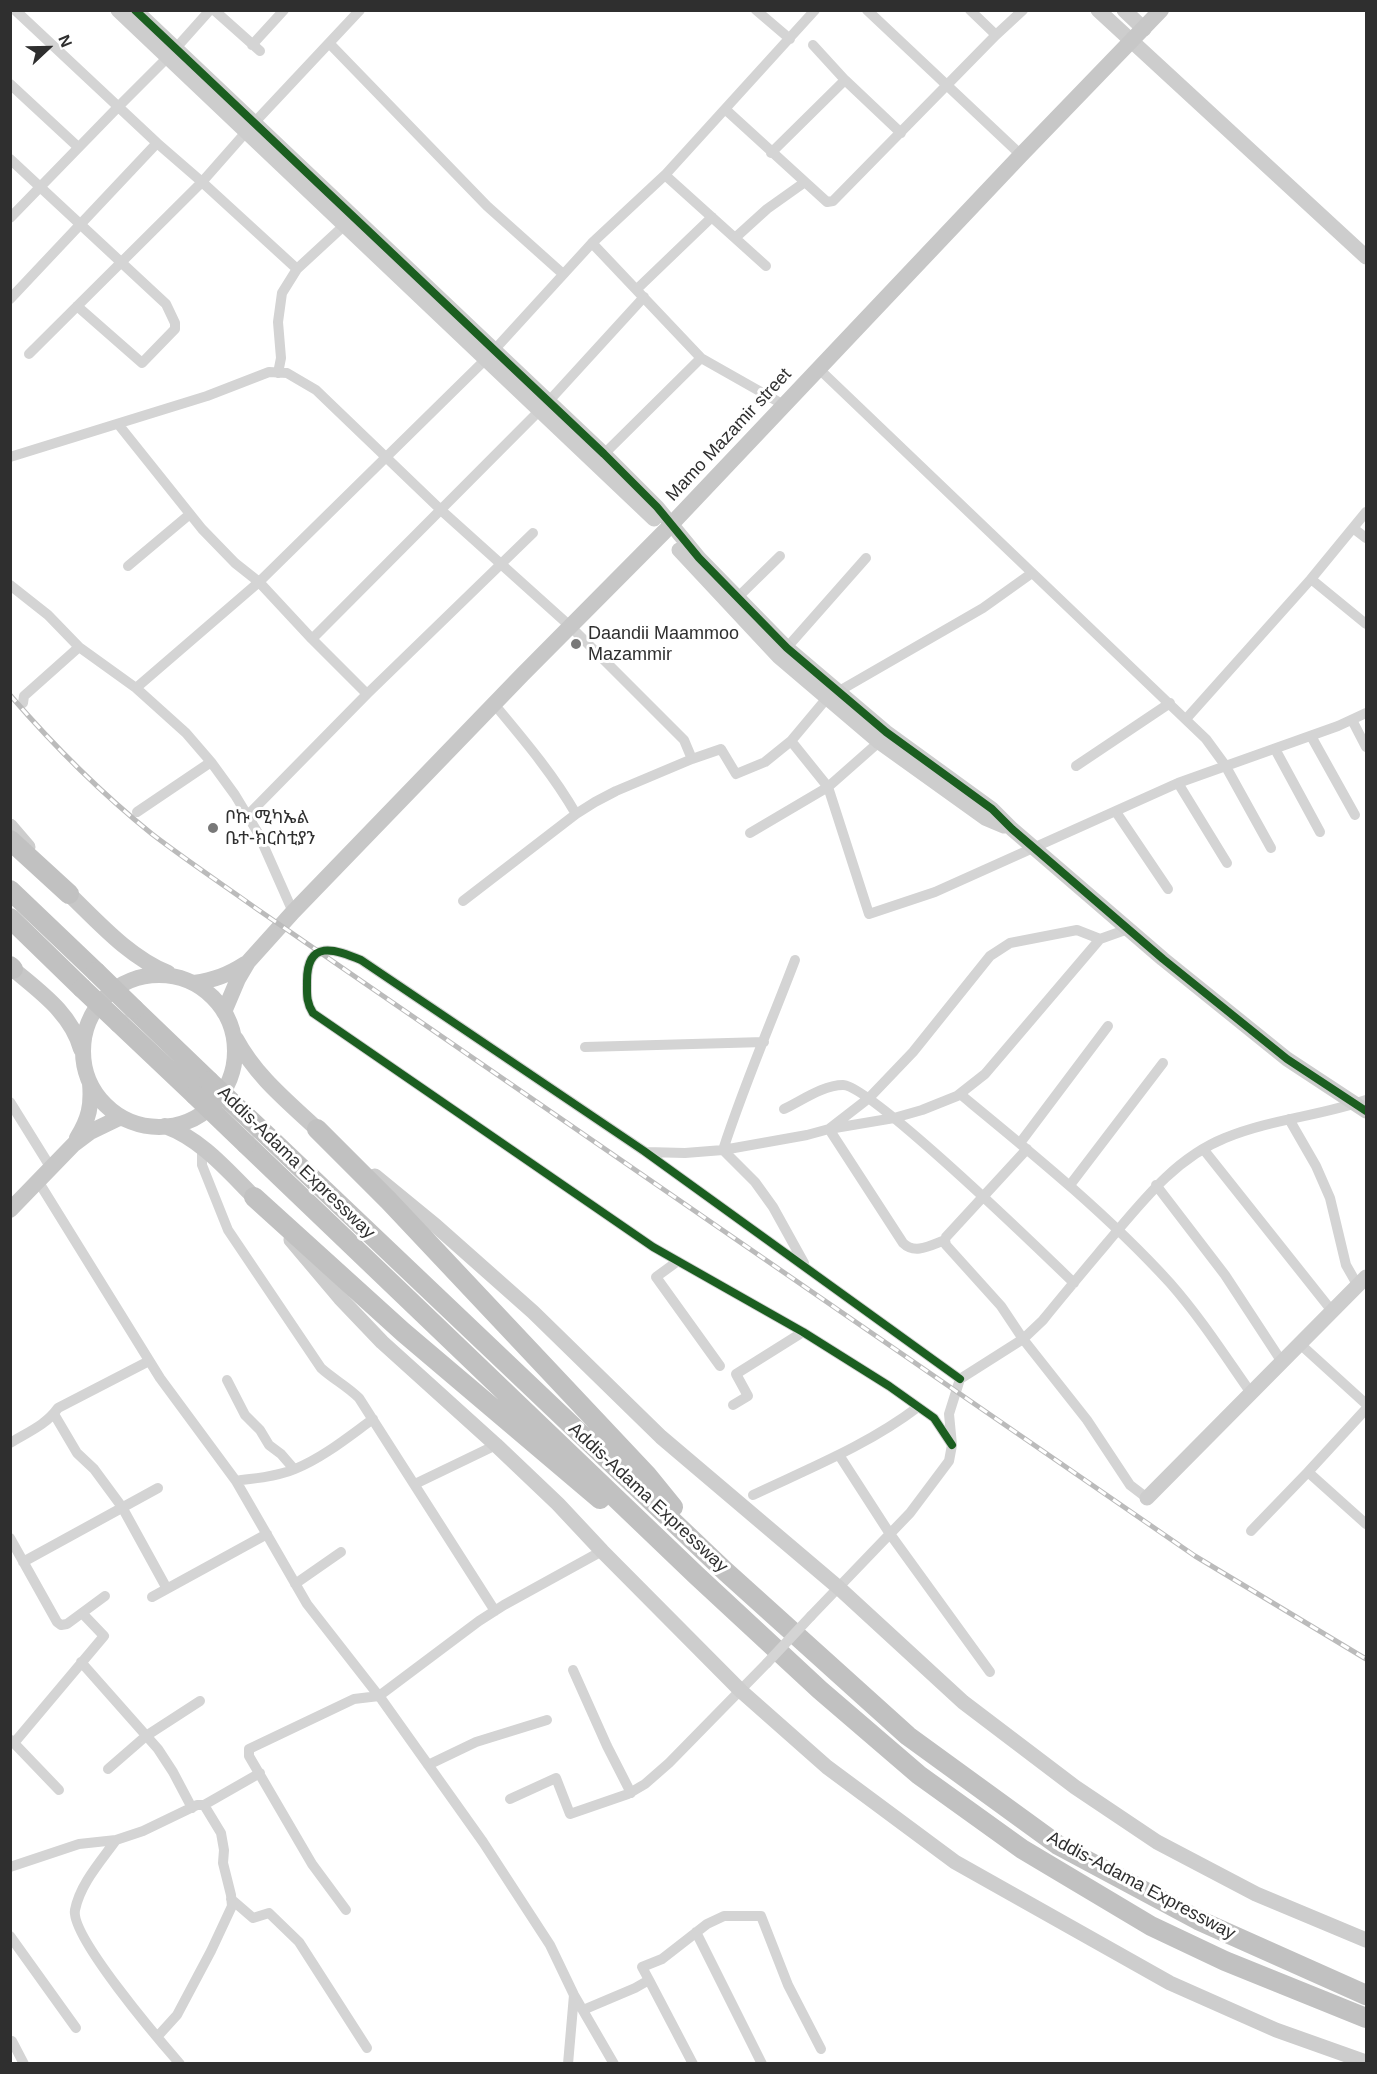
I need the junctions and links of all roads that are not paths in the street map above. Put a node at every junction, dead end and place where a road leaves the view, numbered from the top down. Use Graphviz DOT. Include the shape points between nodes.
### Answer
graph roads {
  1 [pos="15,10"];
  2 [pos="118,10"];
  3 [pos="135,10"];
  4 [pos="212,10"];
  5 [pos="284,10"];
  6 [pos="756,10"];
  7 [pos="815,10"];
  8 [pos="867,10"];
  9 [pos="970,10"];
  10 [pos="1023,10"];
  11 [pos="1098,10"];
  12 [pos="1124,10"];
  13 [pos="1161,10"];
  14 [pos="352,13"];
  15 [pos="1144,29"];
  16 [pos="996,34"];
  17 [pos="790,39"];
  18 [pos="1132,42"];
  19 [pos="329,43"];
  20 [pos="813,45"];
  21 [pos="172,53"];
  22 [pos="845,80"];
  23 [pos="10,84"];
  24 [pos="947,86"];
  25 [pos="118,106"];
  26 [pos="725,109"];
  27 [pos="250,128"];
  28 [pos="901,133"];
  29 [pos="157,143"];
  30 [pos="78,147"];
  31 [pos="771,153"];
  32 [pos="1021,155"];
  33 [pos="10,159"];
  34 [pos="665,175"];
  35 [pos="202,182"];
  36 [pos="805,182"];
  37 [pos="41,187"];
  38 [pos="712,217"];
  39 [pos="10,218"];
  40 [pos="350,221"];
  41 [pos="81,224"];
  42 [pos="735,238"];
  43 [pos="592,243"];
  44 [pos="1366,257"];
  45 [pos="122,262"];
  46 [pos="766,266"];
  47 [pos="297,268"];
  48 [pos="563,274"];
  49 [pos="641,293"];
  50 [pos="10,299"];
  51 [pos="77,306"];
  52 [pos="29,354"];
  53 [pos="490,355"];
  54 [pos="701,358"];
  55 [pos="818,368"];
  56 [pos="278,373"];
  57 [pos="784,405"];
  58 [pos="544,406"];
  59 [pos="118,424"];
  60 [pos="10,457"];
  61 [pos="387,458"];
  62 [pos="600,458"];
  63 [pos="442,511"];
  64 [pos="1366,512"];
  65 [pos="190,514"];
  66 [pos="668,528"];
  67 [pos="1353,528"];
  68 [pos="533,533"];
  69 [pos="1366,538"];
  70 [pos="780,556"];
  71 [pos="866,558"];
  72 [pos="502,564"];
  73 [pos="128,566"];
  74 [pos="1032,573"];
  75 [pos="1311,579"];
  76 [pos="259,582"];
  77 [pos="10,585"];
  78 [pos="734,601"];
  79 [pos="1366,624"];
  80 [pos="571,627"];
  81 [pos="312,639"];
  82 [pos="79,646"];
  83 [pos="783,652"];
  84 [pos="136,688"];
  85 [pos="367,694"];
  86 [pos="832,694"];
  87 [pos="23,703"];
  88 [pos="1170,703"];
  89 [pos="494,704"];
  90 [pos="1366,713"];
  91 [pos="1186,719"];
  92 [pos="1353,720"];
  93 [pos="1311,736"];
  94 [pos="791,741"];
  95 [pos="879,741"];
  96 [pos="1366,747"];
  97 [pos="1275,749"];
  98 [pos="692,759"];
  99 [pos="211,762"];
  100 [pos="1225,765"];
  101 [pos="1076,766"];
  102 [pos="1178,783"];
  103 [pos="828,787"];
  104 [pos="138,812"];
  105 [pos="1116,812"];
  106 [pos="576,814"];
  107 [pos="1355,815"];
  108 [pos="247,816"];
  109 [pos="10,826"];
  110 [pos="1012,829"];
  111 [pos="1320,832"];
  112 [pos="750,833"];
  113 [pos="10,840"];
  114 [pos="1033,847"];
  115 [pos="1271,848"];
  116 [pos="1227,863"];
  117 [pos="1168,889"];
  118 [pos="10,890"];
  119 [pos="69,894"];
  120 [pos="463,901"];
  121 [pos="293,912"];
  122 [pos="10,918"];
  123 [pos="1128,929"];
  124 [pos="1100,939"];
  125 [pos="795,960"];
  126 [pos="249,962"];
  127 [pos="11,967"];
  128 [pos="177,976"];
  129 [pos="194,983"];
  130 [pos="224,1012"];
  131 [pos="1108,1026"];
  132 [pos="233,1034"];
  133 [pos="764,1042"];
  134 [pos="585,1047"];
  135 [pos="83,1055"];
  136 [pos="1163,1063"];
  137 [pos="90,1083"];
  138 [pos="960,1094"];
  139 [pos="869,1098"];
  140 [pos="10,1102"];
  141 [pos="1363,1105"];
  142 [pos="784,1109"];
  143 [pos="121,1117"];
  144 [pos="894,1118"];
  145 [pos="1289,1119"];
  146 [pos="164,1126"];
  147 [pos="317,1129"];
  148 [pos="829,1129"];
  149 [pos="74,1144"];
  150 [pos="1023,1146"];
  151 [pos="202,1147"];
  152 [pos="723,1150"];
  153 [pos="1204,1150"];
  154 [pos="644,1151"];
  155 [pos="51,1168"];
  156 [pos="38,1181"];
  157 [pos="1070,1185"];
  158 [pos="1156,1185"];
  159 [pos="982,1196"];
  160 [pos="254,1197"];
  161 [pos="10,1210"];
  162 [pos="1119,1229"];
  163 [pos="945,1240"];
  164 [pos="678,1261"];
  165 [pos="807,1269"];
  166 [pos="1362,1281"];
  167 [pos="1074,1283"];
  168 [pos="1332,1311"];
  169 [pos="803,1332"];
  170 [pos="1023,1338"];
  171 [pos="1300,1344"];
  172 [pos="149,1360"];
  173 [pos="1282,1362"];
  174 [pos="720,1366"];
  175 [pos="960,1379"];
  176 [pos="227,1380"];
  177 [pos="1251,1393"];
  178 [pos="1366,1404"];
  179 [pos="733,1405"];
  180 [pos="918,1407"];
  181 [pos="1366,1409"];
  182 [pos="54,1414"];
  183 [pos="373,1419"];
  184 [pos="10,1443"];
  185 [pos="496,1444"];
  186 [pos="952,1445"];
  187 [pos="839,1455"];
  188 [pos="294,1469"];
  189 [pos="1308,1472"];
  190 [pos="236,1481"];
  191 [pos="415,1484"];
  192 [pos="158,1488"];
  193 [pos="753,1495"];
  194 [pos="1147,1498"];
  195 [pos="122,1507"];
  196 [pos="1366,1524"];
  197 [pos="1251,1531"];
  198 [pos="267,1534"];
  199 [pos="890,1534"];
  200 [pos="12,1543"];
  201 [pos="602,1551"];
  202 [pos="341,1552"];
  203 [pos="711,1557"];
  204 [pos="23,1562"];
  205 [pos="696,1575"];
  206 [pos="295,1584"];
  207 [pos="166,1587"];
  208 [pos="839,1588"];
  209 [pos="105,1596"];
  210 [pos="152,1597"];
  211 [pos="495,1611"];
  212 [pos="82,1613"];
  213 [pos="81,1662"];
  214 [pos="573,1670"];
  215 [pos="990,1672"];
  216 [pos="741,1691"];
  217 [pos="379,1696"];
  218 [pos="200,1701"];
  219 [pos="547,1720"];
  220 [pos="146,1736"];
  221 [pos="12,1741"];
  222 [pos="428,1765"];
  223 [pos="108,1769"];
  224 [pos="260,1773"];
  225 [pos="59,1790"];
  226 [pos="631,1793"];
  227 [pos="510,1799"];
  228 [pos="204,1805"];
  229 [pos="192,1808"];
  230 [pos="116,1840"];
  231 [pos="10,1867"];
  232 [pos="231,1899"];
  233 [pos="346,1910"];
  234 [pos="696,1932"];
  235 [pos="10,1936"];
  236 [pos="1366,1940"];
  237 [pos="649,1980"];
  238 [pos="574,1995"];
  239 [pos="1366,1995"];
  240 [pos="583,2010"];
  241 [pos="1366,2018"];
  242 [pos="76,2028"];
  243 [pos="157,2037"];
  244 [pos="10,2042"];
  245 [pos="367,2048"];
  246 [pos="821,2049"];
  247 [pos="1366,2062"];
  248 [pos="24,2064"];
  249 [pos="180,2064"];
  250 [pos="568,2064"];
  251 [pos="614,2064"];
  252 [pos="693,2064"];
  253 [pos="762,2064"];
  1 -- 25 [label="street"];
  2 -- 21 [label="street"];
  3 -- 21 [label="street"];
  4 -- 5 [label="street" via="256,48"];
  4 -- 21 [label="street"];
  6 -- 17 [label="street"];
  7 -- 17 [label="street"];
  8 -- 24 [label="street"];
  9 -- 16 [label="street"];
  10 -- 16 [label="street"];
  11 -- 18 [label="street"];
  12 -- 15 [label="street"];
  13 -- 15 [label="main road, Mamo Mazamir street"];
  14 -- 19 [label="street"];
  15 -- 18 [label="main road, Mamo Mazamir street"];
  16 -- 24 [label="street"];
  17 -- 26 [label="street"];
  18 -- 32 [label="main road, Mamo Mazamir street"];
  18 -- 44 [label="street"];
  19 -- 27 [label="street"];
  19 -- 48 [label="street" via="486,206"];
  20 -- 22 [label="street"];
  21 -- 25 [label="street"];
  21 -- 27 [label="street"];
  22 -- 28 [label="street"];
  22 -- 31 [label="street"];
  23 -- 30 [label="street"];
  24 -- 28 [label="street"];
  24 -- 32 [label="street"];
  25 -- 29 [label="street"];
  25 -- 30 [label="street"];
  26 -- 31 [label="street"];
  26 -- 34 [label="street"];
  27 -- 35 [label="street"];
  27 -- 40 [label="street"];
  28 -- 36 [label="street" via="833,201 827,202"];
  29 -- 35 [label="street"];
  29 -- 41 [label="street"];
  30 -- 37 [label="street"];
  31 -- 36 [label="street"];
  32 -- 55 [label="main road, Mamo Mazamir street"];
  33 -- 37 [label="street"];
  34 -- 38 [label="street"];
  34 -- 43 [label="street"];
  35 -- 45 [label="street"];
  35 -- 47 [label="street"];
  36 -- 42 [label="street" via="767,208"];
  37 -- 39 [label="street"];
  37 -- 41 [label="street"];
  38 -- 42 [label="street"];
  38 -- 49 [label="street"];
  40 -- 47 [label="street"];
  40 -- 53 [label="street"];
  41 -- 45 [label="street"];
  41 -- 50 [label="street"];
  42 -- 46 [label="street"];
  43 -- 48 [label="street"];
  43 -- 49 [label="street"];
  45 -- 51 [label="street"];
  45 -- 51 [label="street" via="166,304 175,323 175,329 145,361 139,362"];
  47 -- 56 [label="street" via="282,292"];
  48 -- 53 [label="street"];
  49 -- 54 [label="street"];
  49 -- 58 [label="street"];
  51 -- 52 [label="street"];
  53 -- 58 [label="street"];
  53 -- 61 [label="street"];
  54 -- 57 [label="street"];
  54 -- 62 [label="street"];
  55 -- 57 [label="main road, Mamo Mazamir street"];
  55 -- 74 [label="street"];
  56 -- 59 [label="street" via="269,372"];
  56 -- 61 [label="street" via="287,373 316,390"];
  57 -- 66 [label="main road, Mamo Mazamir street"];
  58 -- 62 [label="street"];
  58 -- 63 [label="street"];
  59 -- 60 [label="street"];
  59 -- 65 [label="street"];
  61 -- 63 [label="street"];
  61 -- 76 [label="street"];
  62 -- 66 [label="street" via="651,515"];
  63 -- 72 [label="street"];
  63 -- 81 [label="street"];
  64 -- 67 [label="street"];
  65 -- 73 [label="street"];
  65 -- 76 [label="street" via="234,563"];
  66 -- 78 [label="street" via="692,566"];
  66 -- 80 [label="main road, Mamo Mazamir street"];
  67 -- 69 [label="street"];
  67 -- 75 [label="street"];
  68 -- 72 [label="street"];
  70 -- 78 [label="street"];
  71 -- 83 [label="street"];
  72 -- 80 [label="street"];
  72 -- 85 [label="street"];
  74 -- 86 [label="street" via="983,608"];
  74 -- 88 [label="street"];
  75 -- 79 [label="street"];
  75 -- 91 [label="street"];
  76 -- 81 [label="street"];
  76 -- 84 [label="street"];
  77 -- 82 [label="street"];
  78 -- 83 [label="street"];
  80 -- 89 [label="main road, Mamo Mazamir street"];
  80 -- 98 [label="street" via="684,740"];
  81 -- 85 [label="street"];
  82 -- 84 [label="street"];
  82 -- 87 [label="street" via="24,696"];
  83 -- 86 [label="street"];
  84 -- 99 [label="street" via="186,733"];
  85 -- 108 [label="street"];
  86 -- 94 [label="street"];
  86 -- 95 [label="street"];
  86 -- 110 [label="street" via="992,809"];
  88 -- 91 [label="street"];
  88 -- 101 [label="street"];
  89 -- 106 [label="street" via="538,756"];
  89 -- 121 [label="main road, Mamo Mazamir street"];
  90 -- 92 [label="street"];
  91 -- 100 [label="street"];
  92 -- 93 [label="street"];
  92 -- 96 [label="street"];
  93 -- 97 [label="street"];
  93 -- 107 [label="street"];
  94 -- 98 [label="street" via="765,762 736,774 722,749"];
  94 -- 103 [label="street"];
  95 -- 103 [label="street"];
  95 -- 110 [label="street" via="985,818"];
  97 -- 100 [label="street"];
  97 -- 111 [label="street"];
  98 -- 106 [label="street" via="616,791"];
  99 -- 104 [label="street"];
  99 -- 108 [label="street"];
  100 -- 102 [label="street"];
  100 -- 115 [label="street"];
  102 -- 105 [label="street"];
  102 -- 116 [label="street"];
  103 -- 112 [label="street"];
  103 -- 114 [label="street" via="869,914 935,892"];
  105 -- 114 [label="street"];
  105 -- 117 [label="street"];
  106 -- 120 [label="street"];
  108 -- 121 [label="street"];
  109 -- 119 [label="street"];
  110 -- 114 [label="street"];
  113 -- 119 [label="highway"];
  114 -- 123 [label="street"];
  118 -- 203 [label="highway, Addis-Adama Expressway, bridge"];
  119 -- 128 [label="main road" via="150,966"];
  121 -- 126 [label="main road, Mamo Mazamir street"];
  122 -- 205 [label="highway, Addis-Adama Expressway, bridge"];
  123 -- 124 [label="street"];
  123 -- 141 [label="street" via="1287,1059"];
  124 -- 138 [label="street" via="985,1074"];
  124 -- 139 [label="street" via="1077,930 1010,943 990,956 913,1053"];
  125 -- 133 [label="street"];
  126 -- 129 [label="main road" via="214,980"];
  126 -- 130 [label="main road"];
  127 -- 135 [label="main road" via="61,1012 76,1032"];
  128 -- 129 [label="main road"];
  128 -- 135 [label="main road" via="134,978 112,990 96,1008 85,1030"];
  129 -- 130 [label="main road"];
  130 -- 132 [label="main road"];
  131 -- 150 [label="street"];
  132 -- 146 [label="main road" via="235,1057 229,1081 216,1101 197,1117"];
  132 -- 147 [label="main road" via="247,1060"];
  133 -- 134 [label="street"];
  133 -- 152 [label="street"];
  135 -- 137 [label="main road"];
  136 -- 157 [label="street"];
  137 -- 143 [label="main road" via="103,1102"];
  137 -- 149 [label="main road" via="90,1114"];
  138 -- 144 [label="street"];
  138 -- 150 [label="street"];
  139 -- 142 [label="street" via="844,1085 828,1088"];
  139 -- 144 [label="street"];
  139 -- 148 [label="street"];
  140 -- 155 [label="street"];
  141 -- 145 [label="street"];
  143 -- 146 [label="main road" via="150,1127"];
  143 -- 149 [label="main road"];
  144 -- 148 [label="street"];
  144 -- 159 [label="street"];
  145 -- 153 [label="street" via="1224,1138"];
  145 -- 166 [label="street" via="1330,1198 1346,1265"];
  146 -- 151 [label="main road"];
  147 -- 203 [label="highway" via="647,1475"];
  147 -- 208 [label="street" via="436,1226 533,1312 661,1437"];
  148 -- 152 [label="street"];
  148 -- 163 [label="street" via="908,1248 915,1250"];
  149 -- 155 [label="main road"];
  150 -- 157 [label="street"];
  150 -- 159 [label="street"];
  151 -- 160 [label="main road"];
  151 -- 183 [label="street" via="202,1165 228,1230 321,1368 346,1385"];
  152 -- 154 [label="street"];
  152 -- 165 [label="street" via="767,1198"];
  153 -- 158 [label="street"];
  153 -- 168 [label="street"];
  154 -- 164 [label="street" via="361,960 337,950 321,951 313,957 307,968 307,1004 313,1013"];
  154 -- 165 [label="street"];
  155 -- 156 [label="main road"];
  156 -- 161 [label="main road"];
  156 -- 172 [label="street"];
  157 -- 162 [label="street"];
  158 -- 162 [label="street"];
  158 -- 173 [label="street" via="1225,1275"];
  159 -- 163 [label="street"];
  159 -- 167 [label="street"];
  160 -- 185 [label="street" via="382,1342"];
  160 -- 205 [label="highway" via="520,1433"];
  162 -- 167 [label="street"];
  162 -- 177 [label="street" via="1201,1322"];
  163 -- 170 [label="street"];
  164 -- 169 [label="street"];
  164 -- 174 [label="street" via="656,1277"];
  165 -- 175 [label="street"];
  166 -- 168 [label="street"];
  167 -- 170 [label="street"];
  168 -- 171 [label="street"];
  169 -- 179 [label="street" via="736,1374 748,1396"];
  169 -- 180 [label="street"];
  170 -- 175 [label="street"];
  170 -- 194 [label="street" via="1087,1420 1130,1485"];
  171 -- 173 [label="street"];
  171 -- 178 [label="street"];
  172 -- 182 [label="street" via="58,1408"];
  172 -- 190 [label="street"];
  173 -- 177 [label="street"];
  175 -- 186 [label="street" via="950,1414"];
  176 -- 188 [label="street" via="245,1415"];
  177 -- 194 [label="street"];
  180 -- 186 [label="street" via="934,1419"];
  180 -- 187 [label="street" via="891,1427"];
  181 -- 189 [label="street"];
  182 -- 184 [label="street" via="42,1426"];
  182 -- 195 [label="street" via="77,1453 94,1468"];
  183 -- 188 [label="street" via="331,1450"];
  183 -- 191 [label="street"];
  185 -- 191 [label="street"];
  185 -- 201 [label="street"];
  186 -- 199 [label="street" via="949,1461"];
  187 -- 193 [label="street"];
  187 -- 199 [label="street"];
  188 -- 190 [label="street"];
  189 -- 196 [label="street"];
  189 -- 197 [label="street"];
  190 -- 198 [label="street"];
  191 -- 211 [label="street"];
  192 -- 195 [label="street"];
  195 -- 204 [label="street"];
  195 -- 207 [label="street"];
  198 -- 206 [label="street"];
  198 -- 207 [label="street"];
  199 -- 208 [label="street"];
  199 -- 215 [label="street"];
  200 -- 204 [label="street"];
  201 -- 211 [label="street"];
  201 -- 216 [label="street"];
  202 -- 206 [label="street"];
  203 -- 239 [label="highway, Addis-Adama Expressway" via="908,1736 1058,1845 1198,1920"];
  204 -- 212 [label="street" via="57,1622 67,1624"];
  205 -- 241 [label="highway, Addis-Adama Expressway" via="919,1776 1023,1849 1151,1926 1225,1961"];
  206 -- 217 [label="street"];
  207 -- 210 [label="street"];
  208 -- 216 [label="street, bridge"];
  208 -- 236 [label="street" via="963,1702 1148,1836 1256,1894"];
  209 -- 212 [label="street"];
  211 -- 217 [label="street"];
  212 -- 213 [label="street" via="104,1636"];
  213 -- 220 [label="street"];
  213 -- 221 [label="street"];
  214 -- 226 [label="street"];
  216 -- 226 [label="street" via="669,1763"];
  216 -- 247 [label="street" via="827,1767 956,1862 1170,1983 1276,2030"];
  217 -- 222 [label="street"];
  217 -- 224 [label="street" via="354,1699 249,1749"];
  218 -- 220 [label="street"];
  219 -- 222 [label="street" via="476,1742"];
  220 -- 223 [label="street"];
  220 -- 229 [label="street" via="173,1772"];
  221 -- 225 [label="street"];
  222 -- 238 [label="street" via="550,1945"];
  224 -- 228 [label="street"];
  224 -- 233 [label="street" via="312,1864"];
  226 -- 227 [label="street" via="570,1814 556,1778"];
  228 -- 229 [label="street"];
  228 -- 232 [label="street" via="221,1833"];
  229 -- 230 [label="street"];
  230 -- 231 [label="street" via="79,1844"];
  230 -- 243 [label="street" via="90,1876 74,1912 77,1924 110,1979"];
  232 -- 243 [label="street" via="232,1906 177,2015"];
  232 -- 245 [label="street" via="253,1918 269,1913 299,1942"];
  234 -- 237 [label="street" via="662,1959 642,1967"];
  234 -- 246 [label="street" via="724,1916 761,1917 788,1985"];
  234 -- 253 [label="street"];
  235 -- 242 [label="street"];
  237 -- 240 [label="street"];
  237 -- 252 [label="street"];
  238 -- 240 [label="street"];
  238 -- 250 [label="street"];
  240 -- 251 [label="street"];
  243 -- 249 [label="street"];
  244 -- 248 [label="street"];
}
